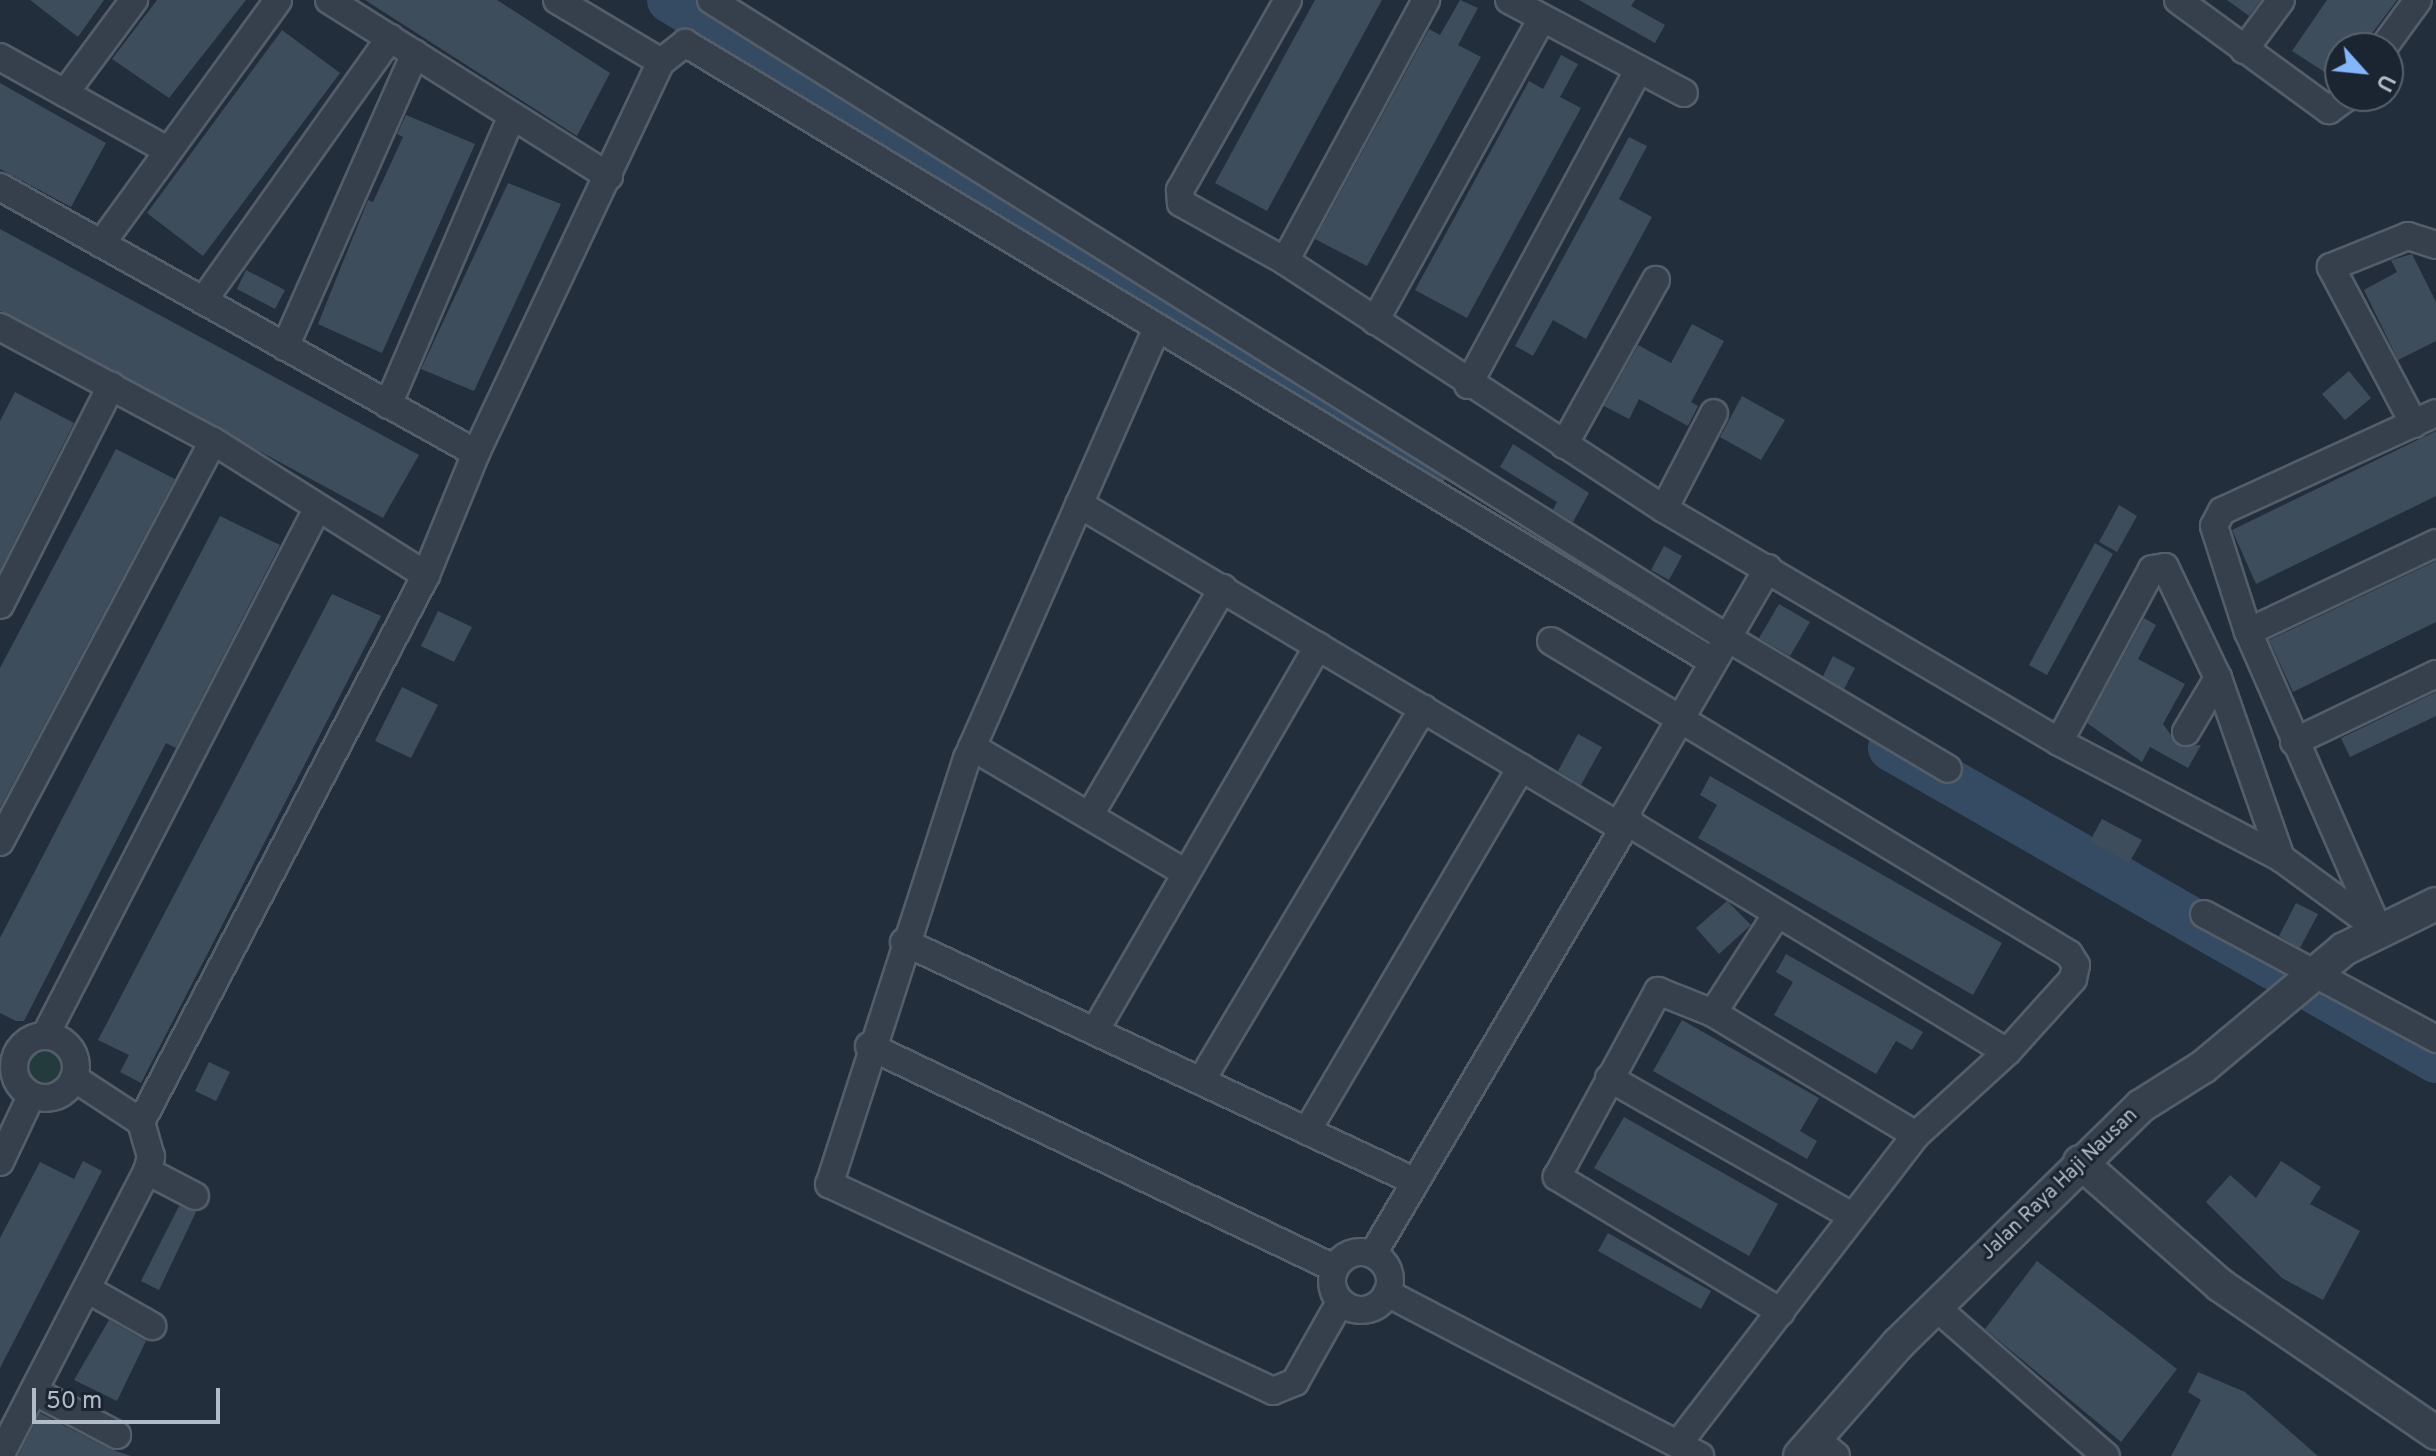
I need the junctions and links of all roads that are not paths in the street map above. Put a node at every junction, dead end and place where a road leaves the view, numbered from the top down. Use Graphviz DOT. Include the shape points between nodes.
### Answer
graph roads {
  1 [pos="134,0"];
  2 [pos="278,0"];
  3 [pos="329,0"];
  4 [pos="557,0"];
  5 [pos="711,0"];
  6 [pos="1288,0"];
  7 [pos="1426,0"];
  8 [pos="1509,0"];
  9 [pos="2178,0"];
  10 [pos="2281,0"];
  11 [pos="2418,0"];
  12 [pos="1542,18"];
  13 [pos="2395,32"];
  14 [pos="390,38"];
  15 [pos="2244,50"];
  16 [pos="415,54"];
  17 [pos="0,57"];
  18 [pos="661,62"];
  19 [pos="1639,69"];
  20 [pos="65,93"];
  21 [pos="1684,93"];
  22 [pos="2324,106"];
  23 [pos="512,116"];
  24 [pos="167,150"];
  25 [pos="609,176"];
  26 [pos="0,187"];
  27 [pos="101,244"];
  28 [pos="2436,245"];
  29 [pos="1285,261"];
  30 [pos="1656,280"];
  31 [pos="203,301"];
  32 [pos="1375,321"];
  33 [pos="1157,328"];
  34 [pos="3,336"];
  35 [pos="285,347"];
  36 [pos="1468,385"];
  37 [pos="111,386"];
  38 [pos="388,405"];
  39 [pos="1714,413"];
  40 [pos="2425,418"];
  41 [pos="213,441"];
  42 [pos="1564,445"];
  43 [pos="476,453"];
  44 [pos="1079,504"];
  45 [pos="1664,509"];
  46 [pos="316,511"];
  47 [pos="2436,543"];
  48 [pos="1768,568"];
  49 [pos="426,575"];
  50 [pos="1223,588"];
  51 [pos="0,605"];
  52 [pos="2248,632"];
  53 [pos="1726,637"];
  54 [pos="1551,641"];
  55 [pos="1318,646"];
  56 [pos="1712,661"];
  57 [pos="2436,674"];
  58 [pos="2218,678"];
  59 [pos="1423,708"];
  60 [pos="1677,718"];
  61 [pos="2186,732"];
  62 [pos="2059,742"];
  63 [pos="2294,742"];
  64 [pos="972,747"];
  65 [pos="1521,767"];
  66 [pos="1948,769"];
  67 [pos="1091,813"];
  68 [pos="1626,824"];
  69 [pos="0,842"];
  70 [pos="2281,858"];
  71 [pos="1186,873"];
  72 [pos="2436,904"];
  73 [pos="1777,914"];
  74 [pos="2204,914"];
  75 [pos="2378,929"];
  76 [pos="904,942"];
  77 [pos="2315,973"];
  78 [pos="1713,1013"];
  79 [pos="1095,1031"];
  80 [pos="46,1034"];
  81 [pos="2436,1039"];
  82 [pos="10,1044"];
  83 [pos="869,1046"];
  84 [pos="2007,1052"];
  85 [pos="74,1078"];
  86 [pos="1609,1078"];
  87 [pos="1201,1081"];
  88 [pos="31,1096"];
  89 [pos="141,1122"];
  90 [pos="1307,1131"];
  91 [pos="1916,1135"];
  92 [pos="0,1162"];
  93 [pos="2080,1162"];
  94 [pos="147,1171"];
  95 [pos="1416,1182"];
  96 [pos="195,1196"];
  97 [pos="1852,1216"];
  98 [pos="1373,1254"];
  99 [pos="1334,1268"];
  100 [pos="87,1289"];
  101 [pos="1387,1293"];
  102 [pos="1340,1302"];
  103 [pos="1938,1309"];
  104 [pos="1781,1312"];
  105 [pos="152,1326"];
  106 [pos="34,1391"];
  107 [pos="2436,1433"];
  108 [pos="117,1435"];
  109 [pos="1690,1449"];
  110 [pos="1817,1450"];
  111 [pos="0,1456"];
  112 [pos="2106,1456"];
  1 -- 20 [label="street"];
  2 -- 24 [label="street"];
  3 -- 14 [label="street"];
  4 -- 18 [label="street"];
  5 -- 53 [label="street"];
  6 -- 29 [label="street" via="1179,197"];
  7 -- 29 [label="street"];
  8 -- 12 [label="street"];
  9 -- 15 [label="street"];
  10 -- 15 [label="street"];
  11 -- 13 [label="street"];
  12 -- 19 [label="street"];
  12 -- 32 [label="street"];
  14 -- 16 [label="street"];
  14 -- 31 [label="street"];
  15 -- 22 [label="street"];
  16 -- 23 [label="street"];
  16 -- 35 [label="street"];
  17 -- 20 [label="street"];
  18 -- 25 [label="street"];
  18 -- 33 [label="street" via="685,43 717,58"];
  19 -- 21 [label="street"];
  19 -- 36 [label="street"];
  20 -- 24 [label="street"];
  23 -- 25 [label="street"];
  23 -- 38 [label="street"];
  24 -- 27 [label="street"];
  25 -- 43 [label="street"];
  26 -- 27 [label="street"];
  27 -- 31 [label="street"];
  28 -- 40 [label="street" via="2408,236 2331,267"];
  29 -- 32 [label="street"];
  30 -- 42 [label="street"];
  31 -- 35 [label="street"];
  32 -- 36 [label="street"];
  33 -- 44 [label="street"];
  33 -- 56 [label="street"];
  34 -- 37 [label="street"];
  35 -- 38 [label="street"];
  36 -- 42 [label="street"];
  37 -- 41 [label="street"];
  37 -- 51 [label="street"];
  38 -- 43 [label="street"];
  39 -- 45 [label="street"];
  40 -- 52 [label="street" via="2216,519"];
  41 -- 46 [label="street"];
  41 -- 69 [label="street"];
  42 -- 45 [label="street"];
  43 -- 49 [label="street"];
  44 -- 50 [label="street"];
  44 -- 64 [label="street"];
  45 -- 48 [label="street"];
  46 -- 49 [label="street"];
  46 -- 80 [label="street"];
  47 -- 52 [label="street"];
  48 -- 53 [label="street"];
  48 -- 62 [label="street"];
  49 -- 89 [label="street"];
  50 -- 55 [label="street"];
  50 -- 67 [label="street"];
  52 -- 63 [label="street"];
  53 -- 56 [label="street"];
  53 -- 66 [label="street"];
  54 -- 60 [label="street"];
  55 -- 59 [label="street"];
  55 -- 71 [label="street"];
  56 -- 60 [label="street"];
  57 -- 63 [label="street"];
  58 -- 61 [label="street"];
  58 -- 62 [label="street" via="2172,575 2155,566"];
  58 -- 70 [label="street"];
  59 -- 65 [label="street"];
  59 -- 87 [label="street"];
  60 -- 68 [label="street" via="1625,805"];
  60 -- 84 [label="street" via="2069,954 2073,979"];
  62 -- 70 [label="street"];
  63 -- 75 [label="street"];
  64 -- 67 [label="street"];
  64 -- 76 [label="street"];
  65 -- 68 [label="street"];
  65 -- 90 [label="street"];
  67 -- 71 [label="street"];
  68 -- 73 [label="street"];
  68 -- 95 [label="street"];
  70 -- 75 [label="street"];
  71 -- 79 [label="street"];
  72 -- 75 [label="street, Jalan Raya Haji Nausan"];
  73 -- 78 [label="street"];
  73 -- 84 [label="street"];
  74 -- 77 [label="street"];
  75 -- 77 [label="street, Jalan Raya Haji Nausan"];
  76 -- 79 [label="street"];
  76 -- 83 [label="street"];
  77 -- 81 [label="street"];
  77 -- 93 [label="street, Jalan Raya Haji Nausan"];
  78 -- 86 [label="street" via="1658,991"];
  78 -- 91 [label="street"];
  79 -- 87 [label="street"];
  80 -- 82 [label="street"];
  80 -- 85 [label="street" via="68,1048"];
  82 -- 88 [label="street" via="16,1077"];
  83 -- 99 [label="street"];
  83 -- 102 [label="street" via="829,1184 1273,1391 1295,1382"];
  84 -- 91 [label="street"];
  85 -- 88 [label="street" via="53,1099"];
  85 -- 89 [label="street"];
  86 -- 97 [label="street"];
  86 -- 104 [label="street" via="1557,1168 1560,1181"];
  87 -- 90 [label="street"];
  88 -- 92 [label="street"];
  89 -- 94 [label="street" via="151,1157"];
  90 -- 95 [label="street"];
  91 -- 97 [label="street"];
  93 -- 103 [label="street, Jalan Raya Haji Nausan"];
  93 -- 107 [label="street" via="2220,1285"];
  94 -- 96 [label="street"];
  94 -- 100 [label="street"];
  95 -- 98 [label="street"];
  97 -- 104 [label="street"];
  98 -- 99 [label="street" via="1347,1254"];
  98 -- 101 [label="street" via="1387,1267"];
  99 -- 102 [label="street" via="1332,1286"];
  100 -- 105 [label="street"];
  100 -- 106 [label="street"];
  101 -- 102 [label="street" via="1366,1310"];
  101 -- 109 [label="street"];
  103 -- 110 [label="street, Jalan Raya Haji Nausan" via="1898,1344"];
  103 -- 112 [label="street"];
  104 -- 109 [label="street"];
  106 -- 108 [label="street"];
  106 -- 111 [label="street"];
}
